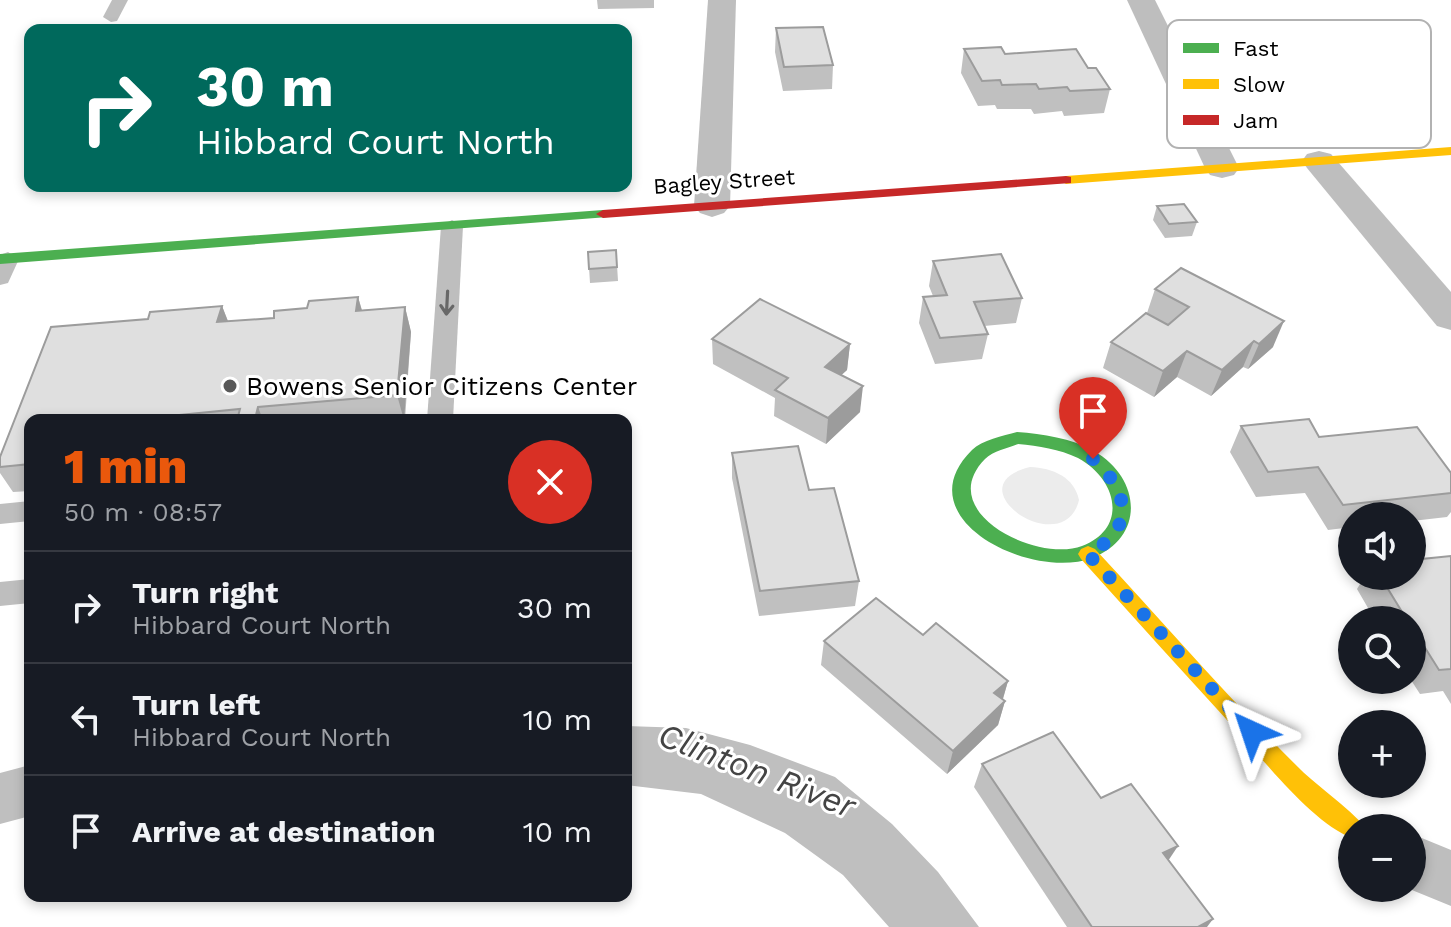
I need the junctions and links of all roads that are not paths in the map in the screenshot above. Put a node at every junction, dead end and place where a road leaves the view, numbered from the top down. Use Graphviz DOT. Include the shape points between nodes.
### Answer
graph roads {
  1 [pos="120,0"];
  2 [pos="722,0"];
  3 [pos="1141,0"];
  4 [pos="111,17"];
  5 [pos="1167,54"];
  6 [pos="1212,148"];
  7 [pos="1451,151"];
  8 [pos="1319,161"];
  9 [pos="1222,168"];
  10 [pos="712,206"];
  11 [pos="452,226"];
  12 [pos="3,265"];
  13 [pos="1451,317"];
  14 [pos="440,414"];
  15 [pos="24,512"];
  16 [pos="0,514"];
  17 [pos="1088,554"];
  18 [pos="24,592"];
  19 [pos="0,594"];
  20 [pos="1338,818"];
  21 [pos="1426,868"];
  22 [pos="1451,878"];
  1 -- 4 [label="lane"];
  2 -- 10 [label="street"];
  3 -- 5 [label="street"];
  6 -- 9 [label="street"];
  7 -- 8 [label="street, Bagley Street"];
  8 -- 9 [label="street, Bagley Street"];
  8 -- 13 [label="street"];
  9 -- 10 [label="street, Bagley Street"];
  10 -- 11 [label="street, Bagley Street"];
  11 -- 12 [label="street, Bagley Street"];
  11 -- 14 [label="lane, one-way"];
  15 -- 16 [label="lane"];
  17 -- 17 [label="street" via="1116,533 1123,502 1108,472 1093,459 1067,445 1036,438 998,442 970,460 960,488 972,519 985,534 1034,556"];
  17 -- 20 [label="street" via="1293,777"];
  18 -- 19 [label="lane"];
  21 -- 22 [label="street"];
}
